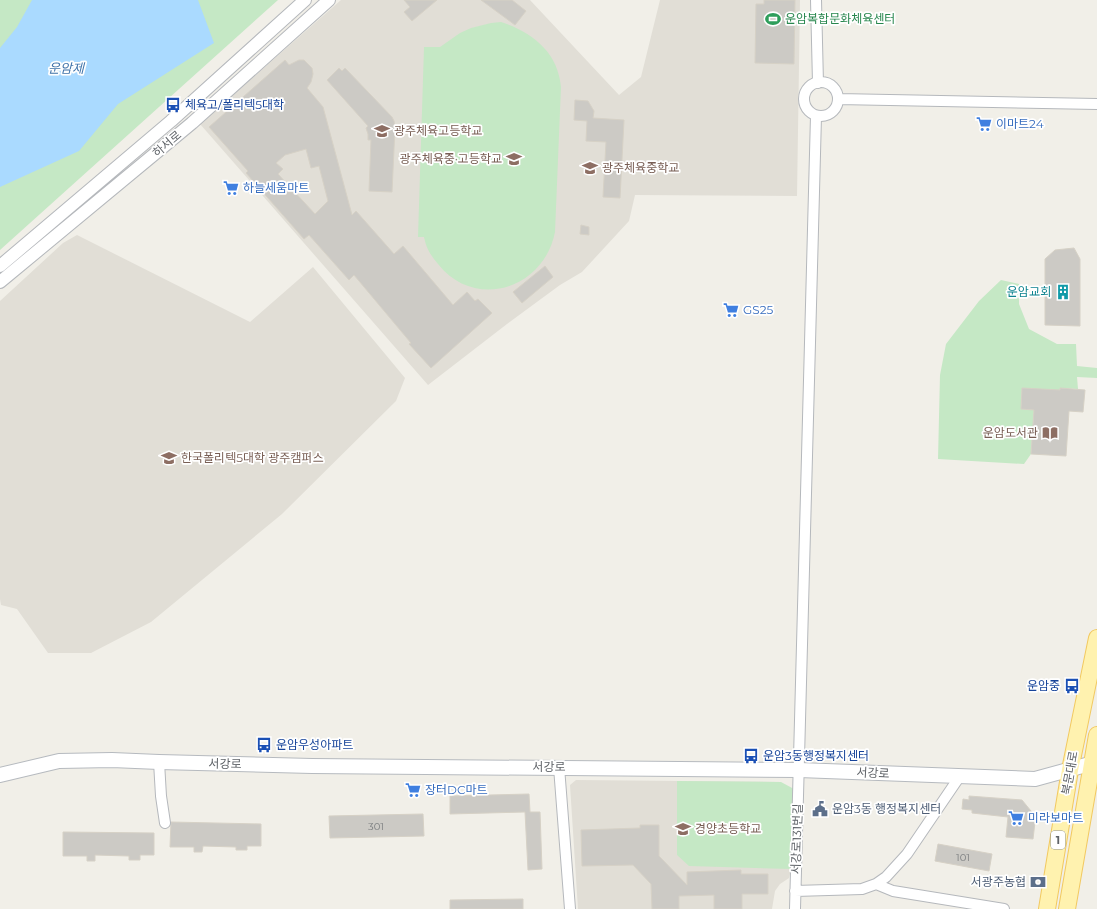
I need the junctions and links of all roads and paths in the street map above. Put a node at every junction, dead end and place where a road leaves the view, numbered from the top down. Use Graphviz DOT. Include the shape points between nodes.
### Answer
graph roads {
  1 [pos="305,0"];
  2 [pos="329,0"];
  3 [pos="816,0"];
  4 [pos="818,83"];
  5 [pos="838,99"];
  6 [pos="1097,104"];
  7 [pos="816,116"];
  8 [pos="0,266"];
  9 [pos="0,282"];
  10 [pos="1097,638"];
  11 [pos="1097,735"];
  12 [pos="159,762"];
  13 [pos="1094,763"];
  14 [pos="559,768"];
  15 [pos="799,770"];
  16 [pos="1070,770"];
  17 [pos="0,775"];
  18 [pos="960,776"];
  19 [pos="165,823"];
  20 [pos="876,884"];
  21 [pos="795,891"];
  22 [pos="570,909"];
  23 [pos="795,909"];
  24 [pos="1004,909"];
  25 [pos="1047,909"];
  26 [pos="1067,909"];
  1 -- 8 [label="street, 하서로" via="171,121"];
  2 -- 9 [label="street, 하서로" via="192,123"];
  3 -- 4 [label="street"];
  4 -- 5 [label="street" via="831,86"];
  4 -- 7 [label="street" via="809,87 804,97 807,109"];
  5 -- 6 [label="street"];
  5 -- 7 [label="street" via="832,112"];
  7 -- 15 [label="street, 서강로131번길"];
  10 -- 16 [label="main road, 북문대로 / 1"];
  11 -- 13 [label="main road, 북문대로 / 1"];
  12 -- 14 [label="main road, 서강로"];
  12 -- 17 [label="main road, 서강로" via="59,761"];
  12 -- 19 [label="street"];
  13 -- 16 [label="main road, 서강로"];
  13 -- 26 [label="main road, 북문대로 / 1"];
  14 -- 15 [label="main road, 서강로"];
  14 -- 22 [label="street"];
  15 -- 18 [label="main road, 서강로"];
  15 -- 21 [label="street, 서강로131번길"];
  16 -- 18 [label="main road, 서강로" via="1035,779"];
  16 -- 25 [label="main road, 북문대로 / 1"];
  18 -- 20 [label="street" via="906,854"];
  20 -- 21 [label="street" via="862,889"];
  20 -- 24 [label="street" via="893,891"];
  21 -- 23 [label="street, 서강로131번길"];
}
